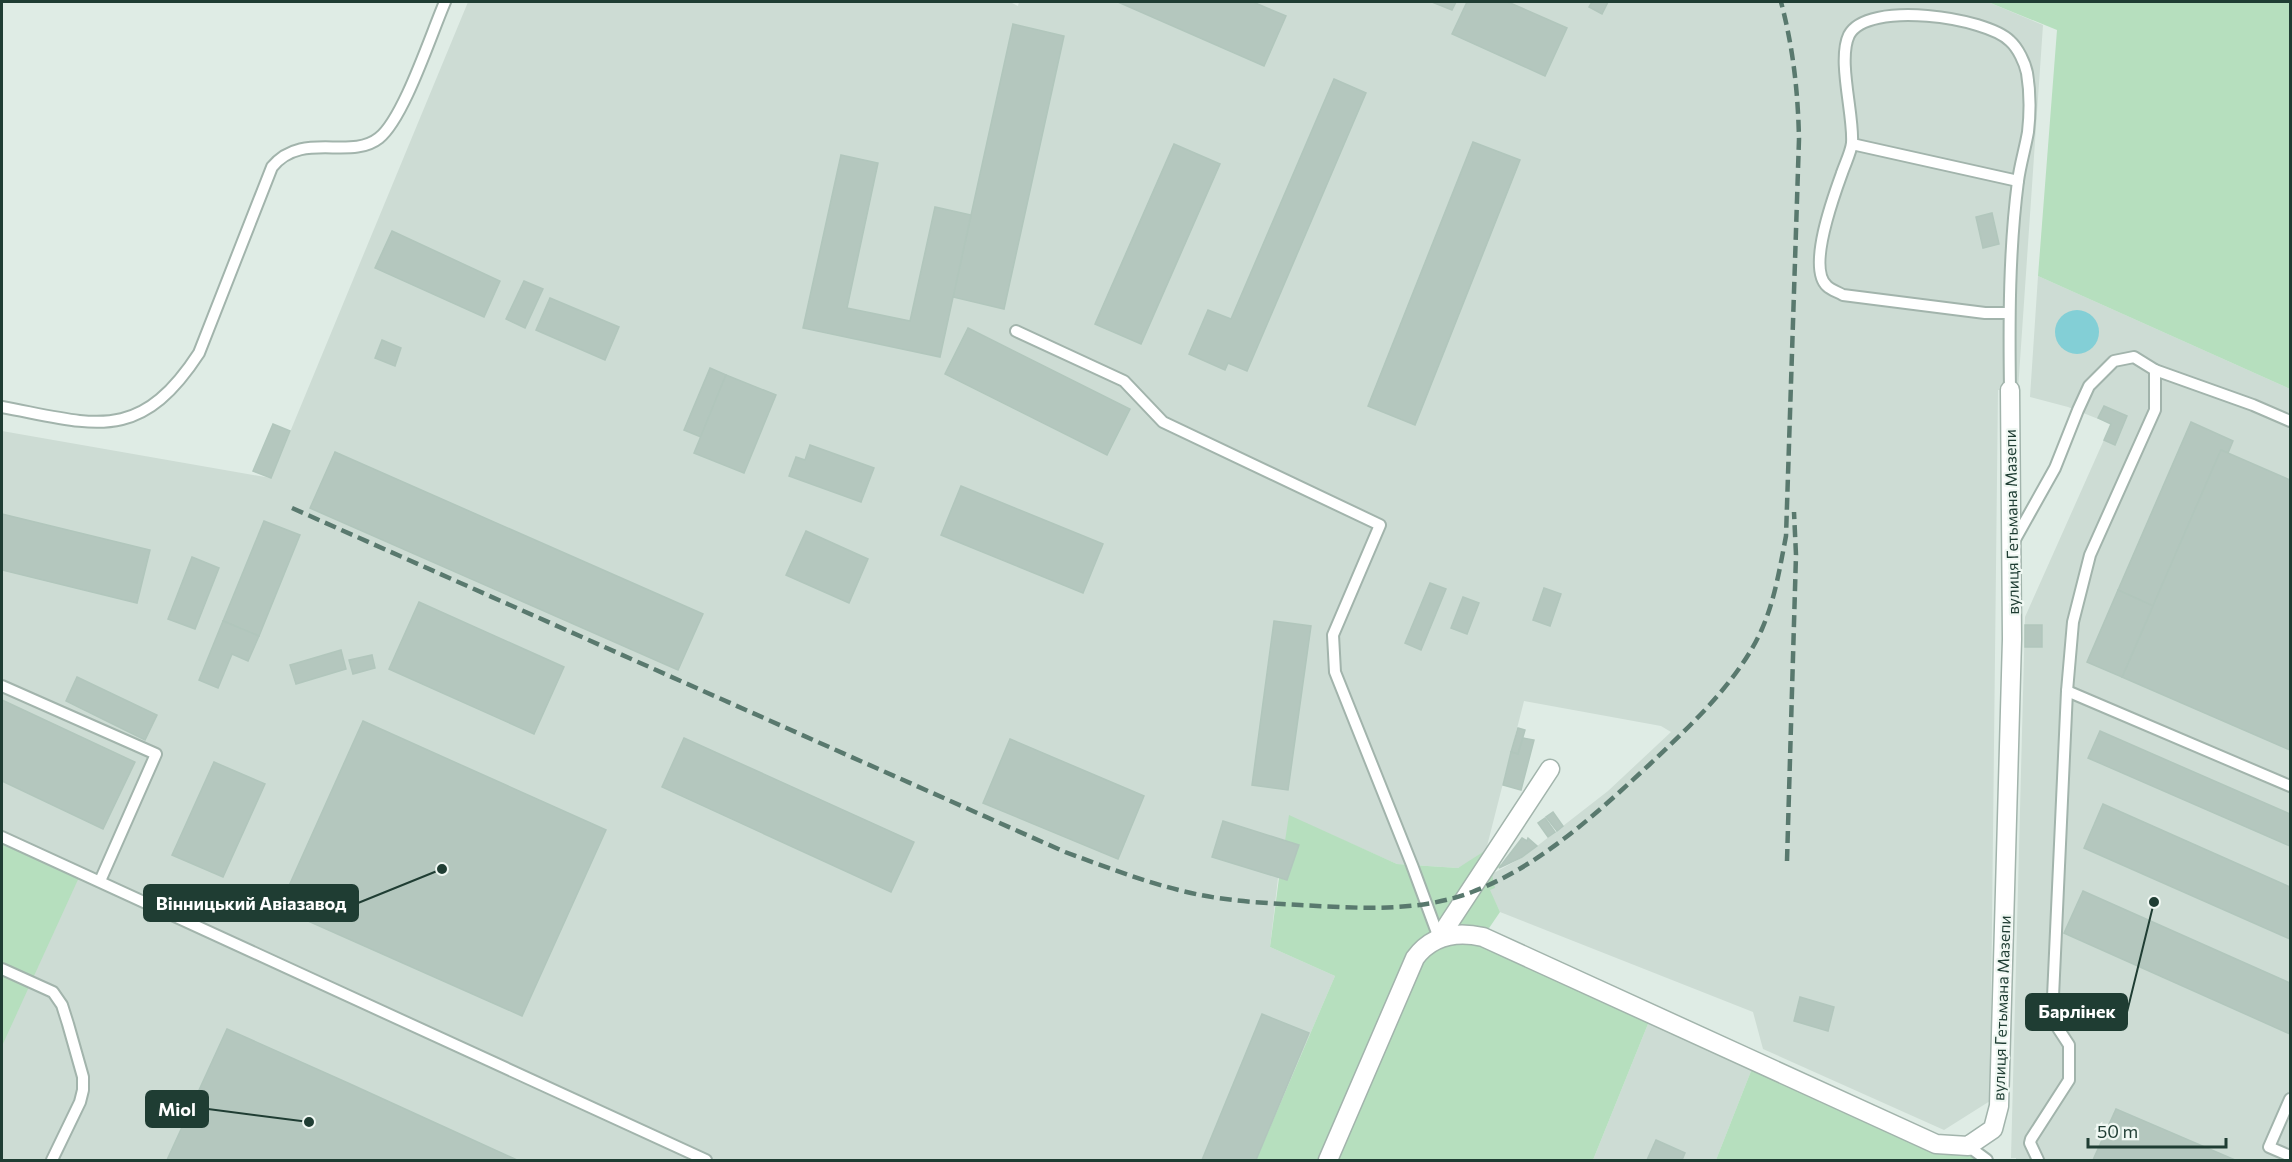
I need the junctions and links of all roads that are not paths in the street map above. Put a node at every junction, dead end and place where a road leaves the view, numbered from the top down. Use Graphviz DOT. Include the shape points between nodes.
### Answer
graph roads {
  1 [pos="445,2"];
  2 [pos="1852,144"];
  3 [pos="2018,181"];
  4 [pos="2008,313"];
  5 [pos="1016,331"];
  6 [pos="2155,370"];
  7 [pos="2010,390"];
  8 [pos="2,407"];
  9 [pos="2290,421"];
  10 [pos="2011,547"];
  11 [pos="2,686"];
  12 [pos="2067,691"];
  13 [pos="1550,770"];
  14 [pos="2290,786"];
  15 [pos="2,837"];
  16 [pos="100,881"];
  17 [pos="1439,938"];
  18 [pos="2,969"];
  19 [pos="2290,1099"];
  20 [pos="1968,1146"];
  21 [pos="2290,1156"];
  22 [pos="52,1161"];
  23 [pos="706,1161"];
  24 [pos="1328,1161"];
  25 [pos="1988,1161"];
  26 [pos="2038,1161"];
  1 -- 8 [label="lane" via="401,109 387,132 366,145 293,150 272,167 199,352 172,387 135,414 105,423"];
  2 -- 3 [label="lane"];
  2 -- 3 [label="lane" via="1846,46 1855,26 1892,16 1942,16 1993,30 2010,41 2019,54 2026,71 2028,130"];
  2 -- 4 [label="lane" via="1822,238 1821,274 1826,286 1843,295"];
  3 -- 4 [label="lane"];
  4 -- 7 [label="lane"];
  5 -- 17 [label="lane" via="1124,381 1163,422 1380,525 1333,635 1335,672"];
  6 -- 9 [label="lane"];
  6 -- 10 [label="lane" via="2134,357 2114,360 2090,386 2055,468"];
  6 -- 12 [label="lane" via="2155,410 2091,555 2073,622"];
  7 -- 10 [label="street, вулиця Гетьмана Мазепи"];
  10 -- 20 [label="street, вулиця Гетьмана Мазепи" via="1999,1106 1992,1129"];
  11 -- 16 [label="lane" via="156,754"];
  12 -- 14 [label="lane"];
  12 -- 26 [label="lane" via="2052,1019 2069,1045 2069,1080 2031,1139"];
  13 -- 17 [label="street"];
  15 -- 16 [label="lane"];
  16 -- 23 [label="lane"];
  17 -- 20 [label="street" via="1460,934 1483,937 1936,1144"];
  17 -- 24 [label="street" via="1422,948 1409,969"];
  18 -- 22 [label="lane" via="53,992 58,998 83,1077 80,1102"];
  19 -- 21 [label="lane" via="2269,1147"];
  20 -- 25 [label="lane"];
}
